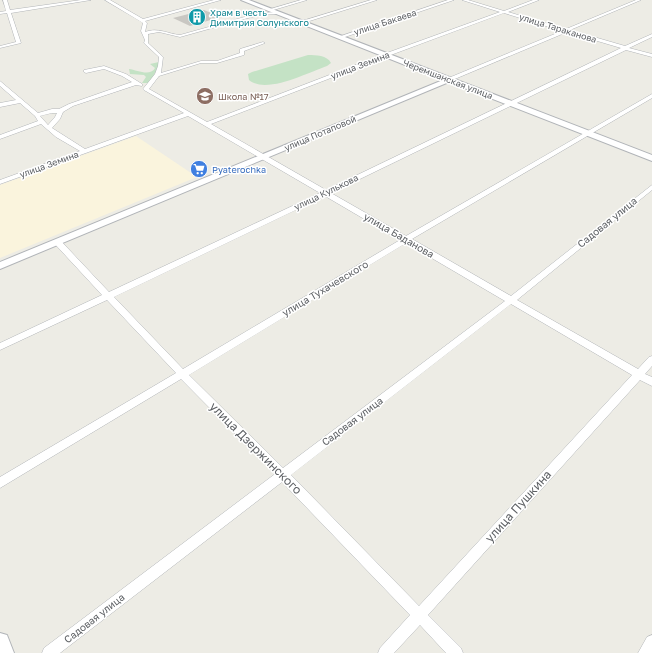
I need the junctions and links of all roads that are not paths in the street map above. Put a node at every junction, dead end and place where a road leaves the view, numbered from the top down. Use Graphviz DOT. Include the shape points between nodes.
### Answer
graph roads {
  1 [pos="5,0"];
  2 [pos="89,0"];
  3 [pos="107,0"];
  4 [pos="219,0"];
  5 [pos="244,0"];
  6 [pos="305,0"];
  7 [pos="376,0"];
  8 [pos="452,0"];
  9 [pos="464,0"];
  10 [pos="537,0"];
  11 [pos="639,0"];
  12 [pos="273,11"];
  13 [pos="9,12"];
  14 [pos="504,12"];
  15 [pos="0,13"];
  16 [pos="143,21"];
  17 [pos="301,22"];
  18 [pos="565,31"];
  19 [pos="652,35"];
  20 [pos="146,36"];
  21 [pos="340,37"];
  22 [pos="264,43"];
  23 [pos="0,47"];
  24 [pos="624,48"];
  25 [pos="386,55"];
  26 [pos="652,56"];
  27 [pos="86,71"];
  28 [pos="158,75"];
  29 [pos="448,80"];
  30 [pos="0,83"];
  31 [pos="136,83"];
  32 [pos="146,89"];
  33 [pos="652,96"];
  34 [pos="20,101"];
  35 [pos="509,103"];
  36 [pos="0,106"];
  37 [pos="60,111"];
  38 [pos="188,114"];
  39 [pos="37,115"];
  40 [pos="41,122"];
  41 [pos="206,124"];
  42 [pos="48,128"];
  43 [pos="586,133"];
  44 [pos="0,137"];
  45 [pos="84,151"];
  46 [pos="264,157"];
  47 [pos="652,158"];
  48 [pos="0,182"];
  49 [pos="652,187"];
  50 [pos="325,193"];
  51 [pos="406,239"];
  52 [pos="57,242"];
  53 [pos="0,266"];
  54 [pos="106,295"];
  55 [pos="510,301"];
  56 [pos="0,347"];
  57 [pos="652,360"];
  58 [pos="183,375"];
  59 [pos="639,375"];
  60 [pos="652,382"];
  61 [pos="282,474"];
  62 [pos="0,483"];
  63 [pos="419,615"];
  64 [pos="0,642"];
  65 [pos="652,642"];
  66 [pos="6,653"];
  67 [pos="49,653"];
  68 [pos="385,653"];
  69 [pos="456,653"];
  70 [pos="645,653"];
  1 -- 13 [label="street"];
  2 -- 13 [label="street"];
  3 -- 16 [label="street"];
  4 -- 16 [label="street"];
  5 -- 12 [label="main road, Черемшанская улица"];
  6 -- 12 [label="street"];
  7 -- 17 [label="street"];
  8 -- 21 [label="street, улица Бакаева"];
  9 -- 14 [label="street, улица Тараканова"];
  10 -- 14 [label="street, улица Земина"];
  11 -- 18 [label="street, улица Потаповой"];
  12 -- 17 [label="main road, Черемшанская улица"];
  12 -- 20 [label="street" via="180,36 171,36 159,30 146,33"];
  13 -- 15 [label="street"];
  13 -- 23 [label="street" via="19,44"];
  14 -- 18 [label="street, улица Тараканова"];
  14 -- 25 [label="street, улица Земина"];
  16 -- 20 [label="street"];
  17 -- 21 [label="main road, Черемшанская улица"];
  18 -- 24 [label="street, улица Тараканова"];
  18 -- 29 [label="street, улица Потаповой"];
  19 -- 24 [label="street, улица Кулькова"];
  20 -- 28 [label="street" via="146,43 161,57 162,66"];
  21 -- 25 [label="main road, Черемшанская улица"];
  22 -- 28 [label="street" via="242,50 242,54 234,57 217,62 200,62"];
  24 -- 26 [label="street, улица Тараканова"];
  24 -- 35 [label="street, улица Кулькова"];
  25 -- 29 [label="main road, Черемшанская улица"];
  25 -- 41 [label="street, улица Земина"];
  27 -- 31 [label="street, улица Баданова" via="104,67"];
  28 -- 32 [label="street"];
  29 -- 35 [label="main road, Черемшанская улица"];
  29 -- 46 [label="main road, улица Потаповой"];
  30 -- 34 [label="street"];
  31 -- 32 [label="street, улица Баданова"];
  31 -- 37 [label="street"];
  32 -- 38 [label="street, улица Баданова"];
  33 -- 43 [label="street, улица Тухачевского"];
  34 -- 36 [label="street"];
  34 -- 39 [label="street"];
  35 -- 43 [label="main road, Черемшанская улица"];
  35 -- 50 [label="street, улица Кулькова"];
  37 -- 39 [label="street"];
  37 -- 42 [label="street" via="58,118"];
  38 -- 41 [label="street, улица Баданова"];
  38 -- 45 [label="street, улица Земина"];
  39 -- 40 [label="street"];
  40 -- 42 [label="street"];
  40 -- 44 [label="street"];
  41 -- 46 [label="street, улица Баданова"];
  42 -- 45 [label="street"];
  43 -- 47 [label="main road, Черемшанская улица"];
  43 -- 51 [label="street, улица Тухачевского"];
  45 -- 48 [label="street, улица Земина"];
  46 -- 50 [label="street, улица Баданова"];
  46 -- 52 [label="main road, улица Потаповой"];
  49 -- 55 [label="street, Садовая улица"];
  50 -- 51 [label="street, улица Баданова"];
  50 -- 54 [label="street, улица Кулькова"];
  51 -- 55 [label="street, улица Баданова"];
  51 -- 58 [label="street, улица Тухачевского"];
  52 -- 53 [label="main road, улица Потаповой"];
  52 -- 54 [label="street, улица Дзержинского"];
  54 -- 56 [label="street, улица Кулькова"];
  54 -- 58 [label="street, улица Дзержинского"];
  55 -- 59 [label="street, улица Баданова"];
  55 -- 61 [label="street, Садовая улица"];
  57 -- 59 [label="street, улица Пушкина"];
  58 -- 61 [label="street, улица Дзержинского"];
  58 -- 62 [label="street, улица Тухачевского"];
  59 -- 60 [label="street, улица Баданова"];
  59 -- 63 [label="street, улица Пушкина"];
  61 -- 63 [label="street, улица Дзержинского"];
  61 -- 67 [label="street, Садовая улица"];
  63 -- 68 [label="street, улица Пушкина"];
  63 -- 69 [label="street, улица Дзержинского"];
  64 -- 66 [label="main road"];
  65 -- 70 [label="street"];
}
